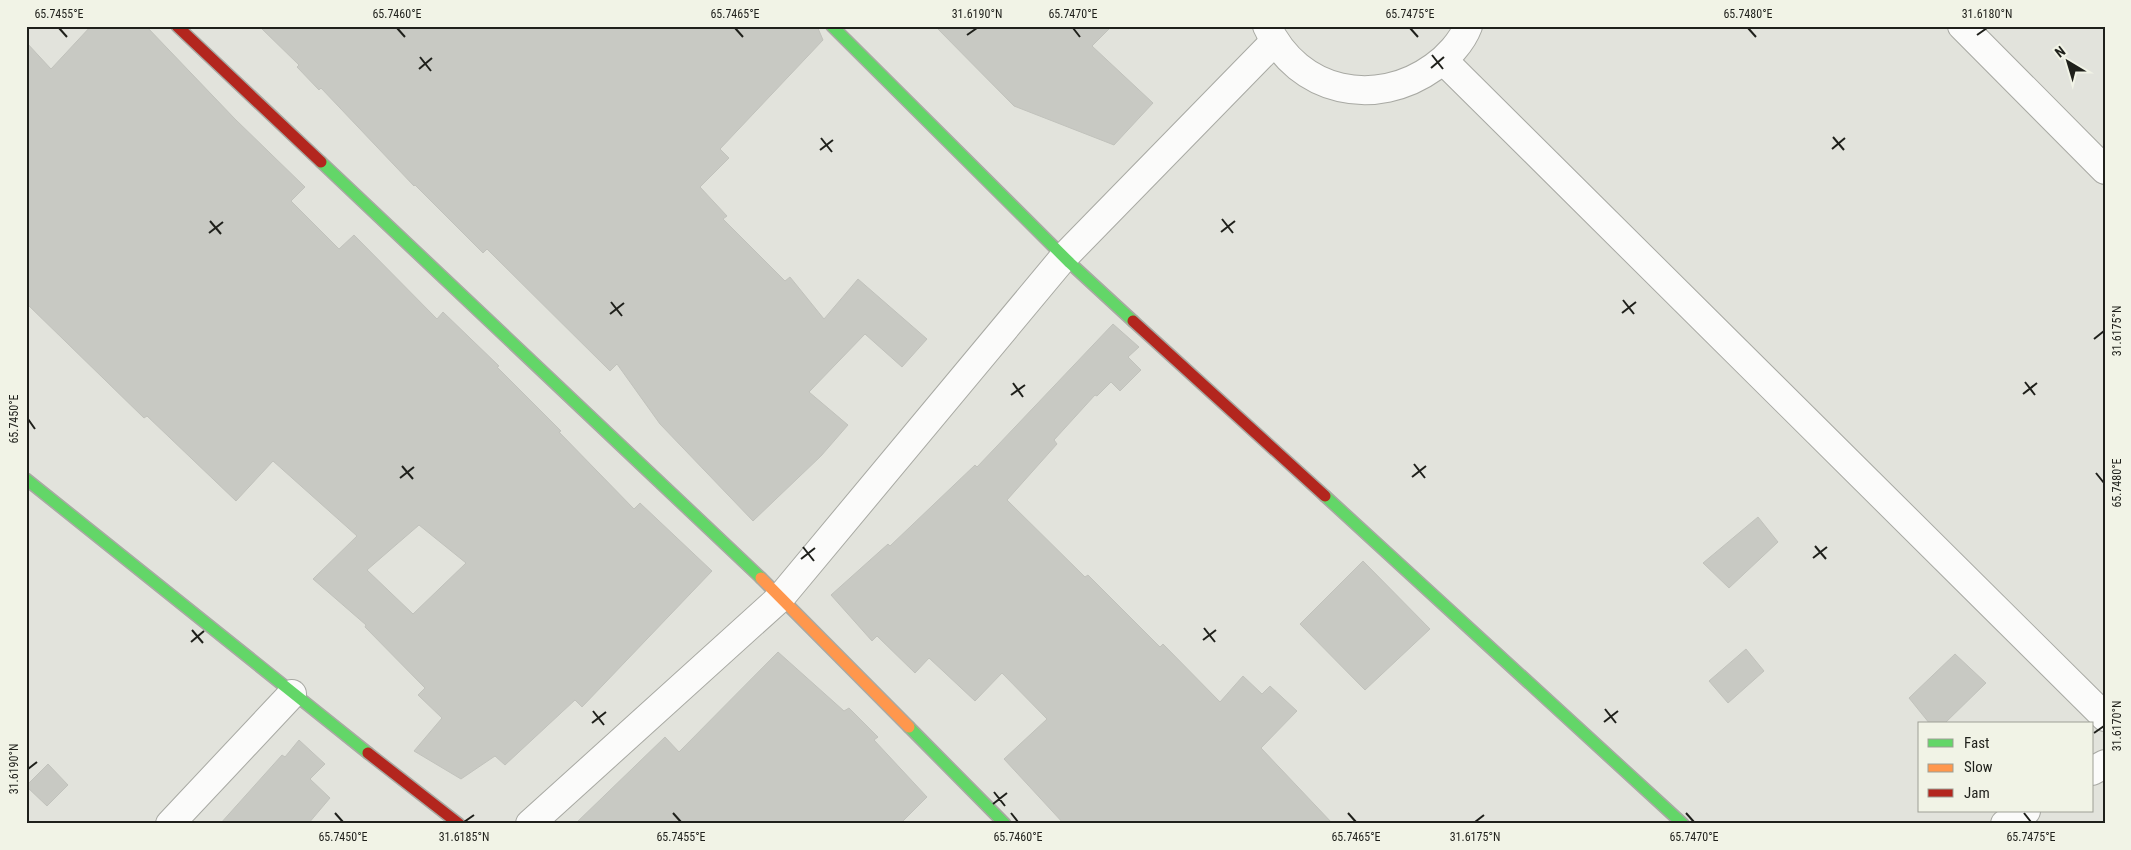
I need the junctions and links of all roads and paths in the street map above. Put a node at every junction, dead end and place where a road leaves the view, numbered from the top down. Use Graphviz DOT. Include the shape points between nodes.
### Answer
graph roads {
  1 [pos="177,26"];
  2 [pos="832,26"];
  3 [pos="1468,26"];
  4 [pos="1962,26"];
  5 [pos="1271,34"];
  6 [pos="1444,61"];
  7 [pos="2105,170"];
  8 [pos="1064,257"];
  9 [pos="26,479"];
  10 [pos="781,596"];
  11 [pos="292,694"];
  12 [pos="2105,717"];
  13 [pos="2024,812"];
  14 [pos="170,824"];
  15 [pos="459,824"];
  16 [pos="530,824"];
  17 [pos="1005,824"];
  18 [pos="1683,824"];
  19 [pos="2005,824"];
  1 -- 10 [label="street"];
  2 -- 8 [label="street"];
  3 -- 6 [label="street"];
  4 -- 7 [label="street"];
  5 -- 6 [label="street" via="1300,69 1327,84 1357,91 1388,90 1418,79"];
  5 -- 8 [label="street"];
  6 -- 12 [label="street"];
  8 -- 10 [label="street"];
  8 -- 18 [label="street"];
  9 -- 11 [label="street"];
  10 -- 16 [label="street"];
  10 -- 17 [label="street"];
  11 -- 14 [label="street"];
  11 -- 15 [label="street"];
  13 -- 19 [label="street"];
}
